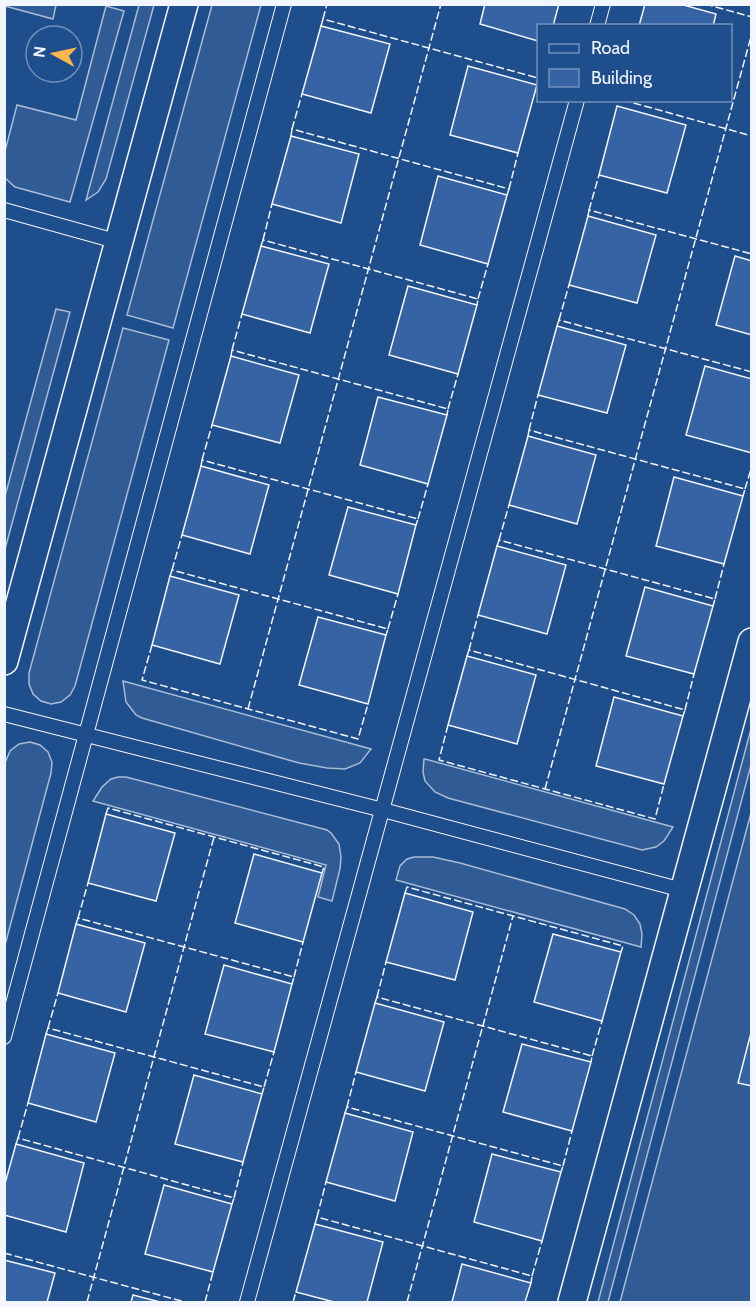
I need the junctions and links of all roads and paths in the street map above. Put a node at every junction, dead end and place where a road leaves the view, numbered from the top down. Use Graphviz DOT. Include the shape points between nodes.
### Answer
graph roads {
  1 [pos="184,4"];
  2 [pos="284,4"];
  3 [pos="603,4"];
  4 [pos="598,24"];
  5 [pos="576,102"];
  6 [pos="4,210"];
  7 [pos="119,242"];
  8 [pos="752,642"];
  9 [pos="4,661"];
  10 [pos="4,714"];
  11 [pos="86,736"];
  12 [pos="383,810"];
  13 [pos="686,891"];
  14 [pos="4,1037"];
  15 [pos="247,1302"];
  16 [pos="572,1302"];
  1 -- 7 [label="street"];
  2 -- 11 [label="lane"];
  3 -- 4 [label="lane"];
  5 -- 12 [label="lane"];
  6 -- 7 [label="lane"];
  7 -- 9 [label="street"];
  8 -- 13 [label="street"];
  10 -- 11 [label="lane"];
  11 -- 12 [label="lane"];
  11 -- 14 [label="lane"];
  12 -- 13 [label="lane"];
  12 -- 15 [label="lane"];
  13 -- 16 [label="street"];
}
